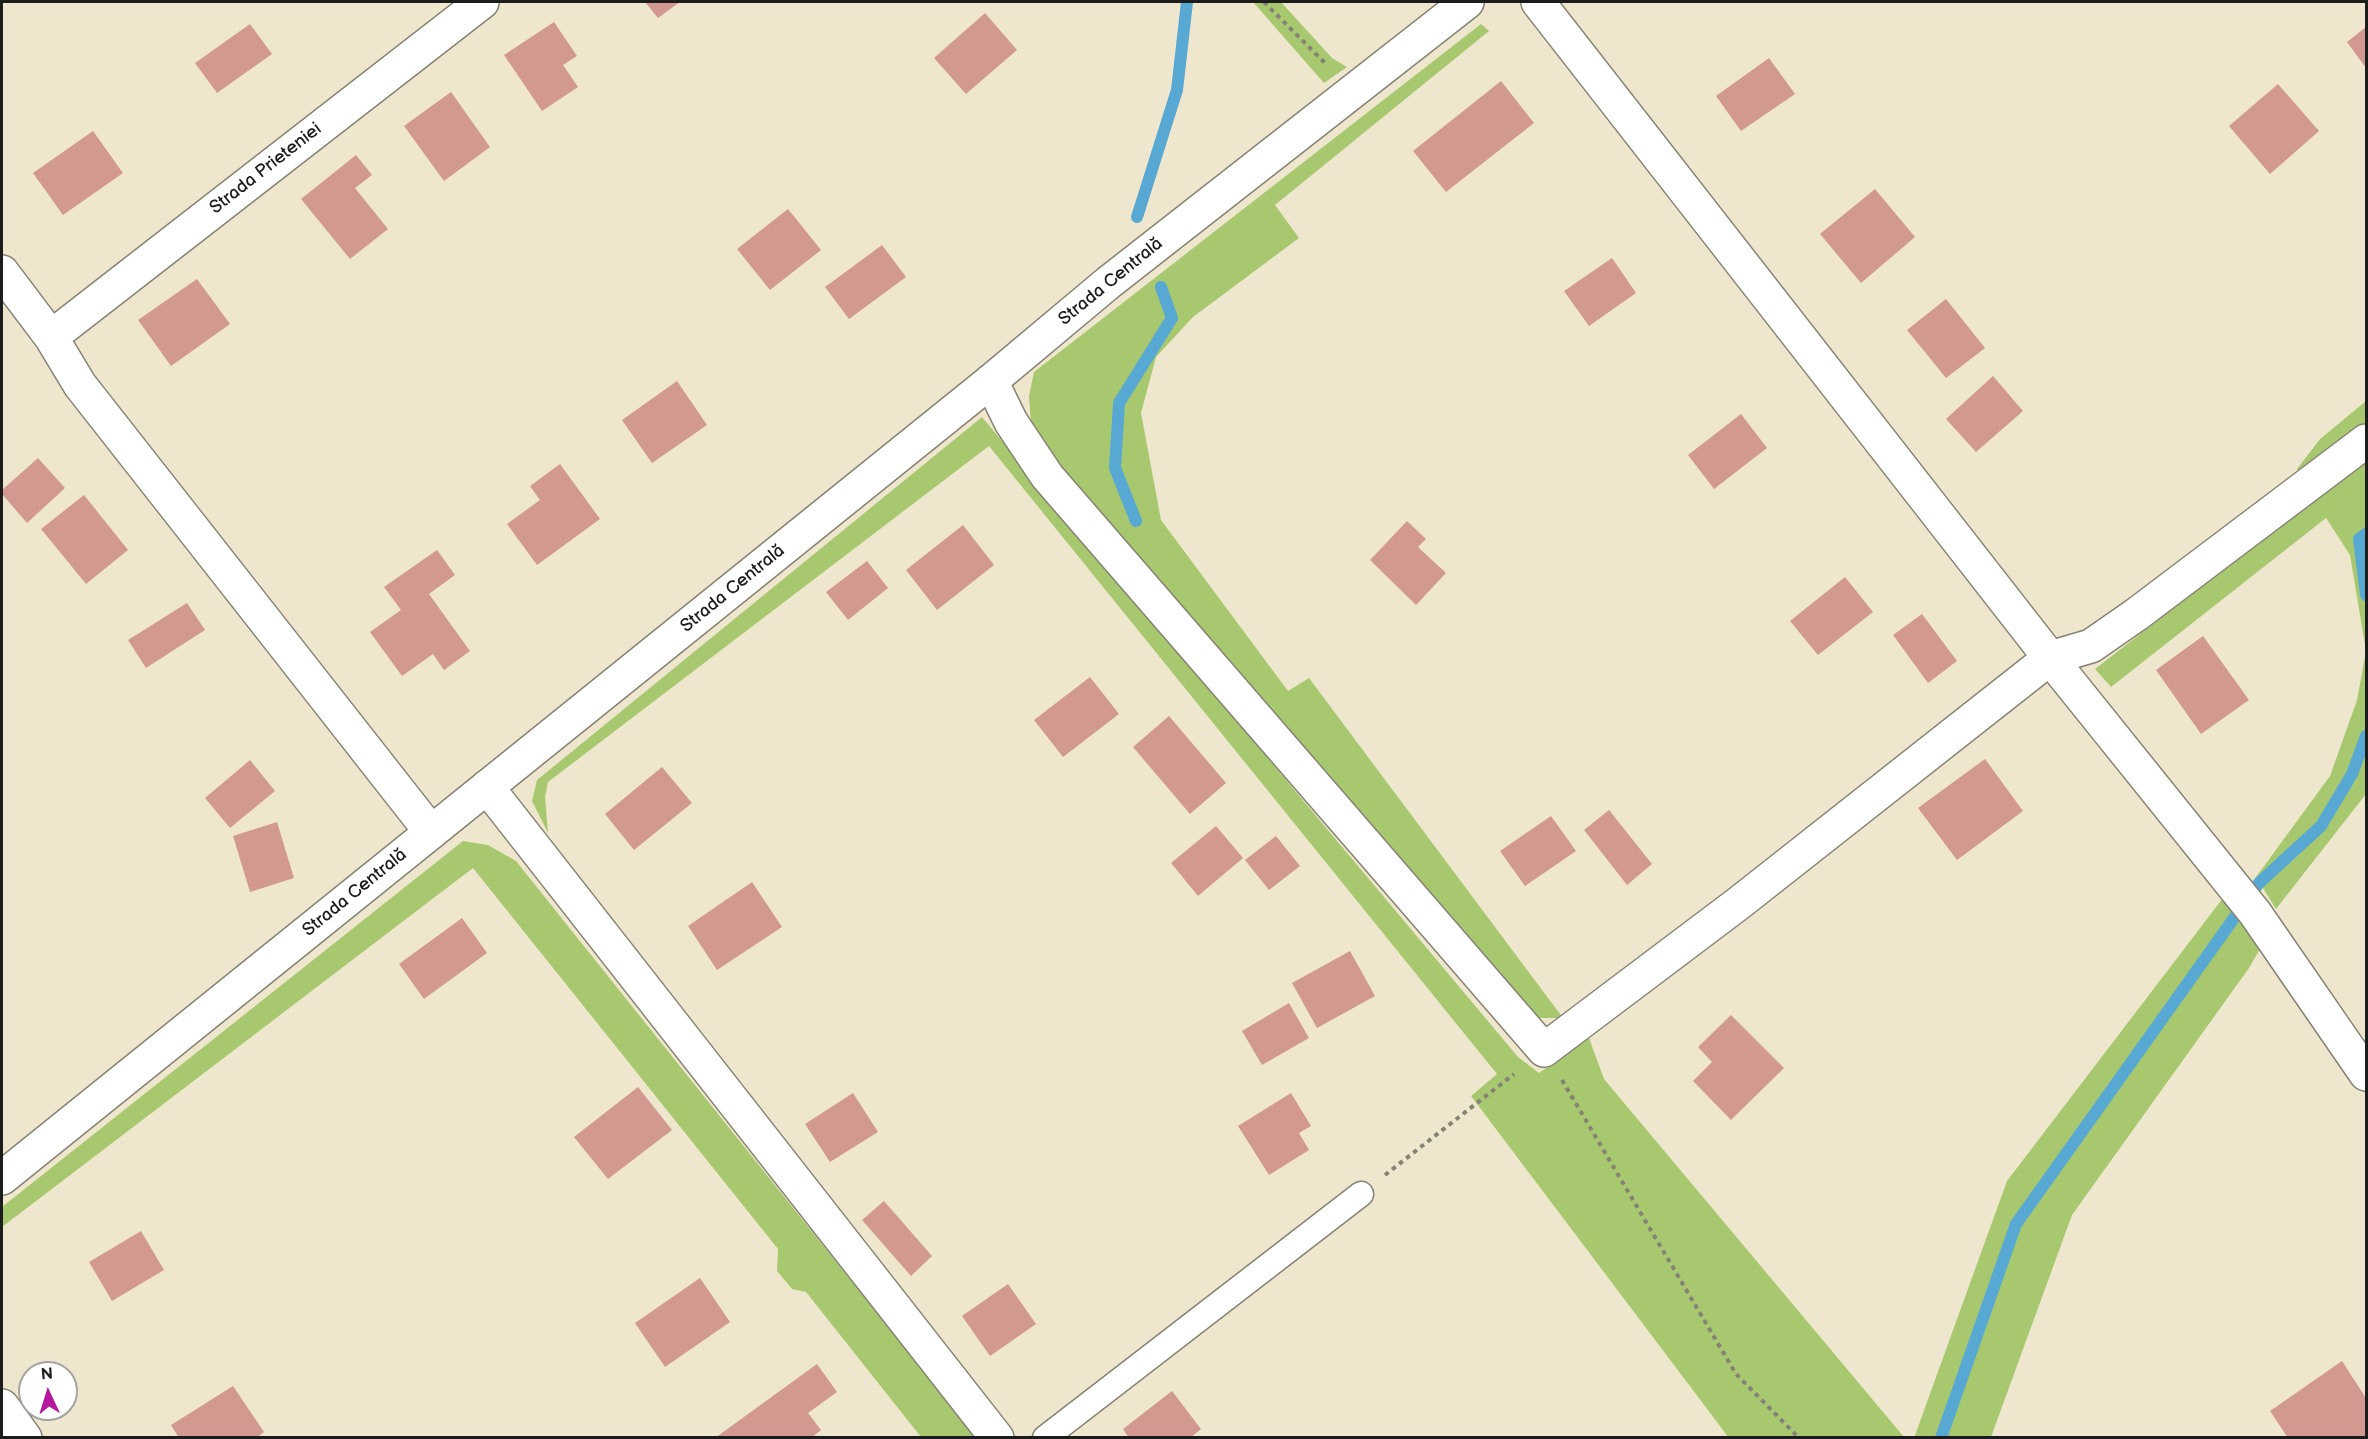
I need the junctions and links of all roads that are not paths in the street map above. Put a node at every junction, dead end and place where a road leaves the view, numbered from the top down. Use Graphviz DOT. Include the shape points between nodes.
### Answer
graph roads {
  1 [pos="482,2"];
  2 [pos="1467,2"];
  3 [pos="1538,2"];
  4 [pos="2,272"];
  5 [pos="51,337"];
  6 [pos="991,381"];
  7 [pos="2367,441"];
  8 [pos="2050,658"];
  9 [pos="487,787"];
  10 [pos="431,832"];
  11 [pos="2367,1074"];
  12 [pos="2,1178"];
  13 [pos="1361,1194"];
  14 [pos="2,1406"];
  15 [pos="25,1437"];
  16 [pos="997,1437"];
  17 [pos="1045,1437"];
  1 -- 5 [label="street, Strada Prieteniei"];
  2 -- 6 [label="street, Strada Centrală" via="1108,283"];
  3 -- 8 [label="street"];
  4 -- 5 [label="street"];
  5 -- 10 [label="street" via="80,385"];
  6 -- 8 [label="street" via="1011,422 1047,476 1544,1050 1739,903"];
  6 -- 9 [label="street, Strada Centrală"];
  7 -- 8 [label="street" via="2091,646"];
  8 -- 11 [label="street" via="2255,913"];
  9 -- 10 [label="street, Strada Centrală"];
  9 -- 16 [label="street"];
  10 -- 12 [label="street, Strada Centrală"];
  13 -- 17 [label="lane"];
  14 -- 15 [label="street"];
}
